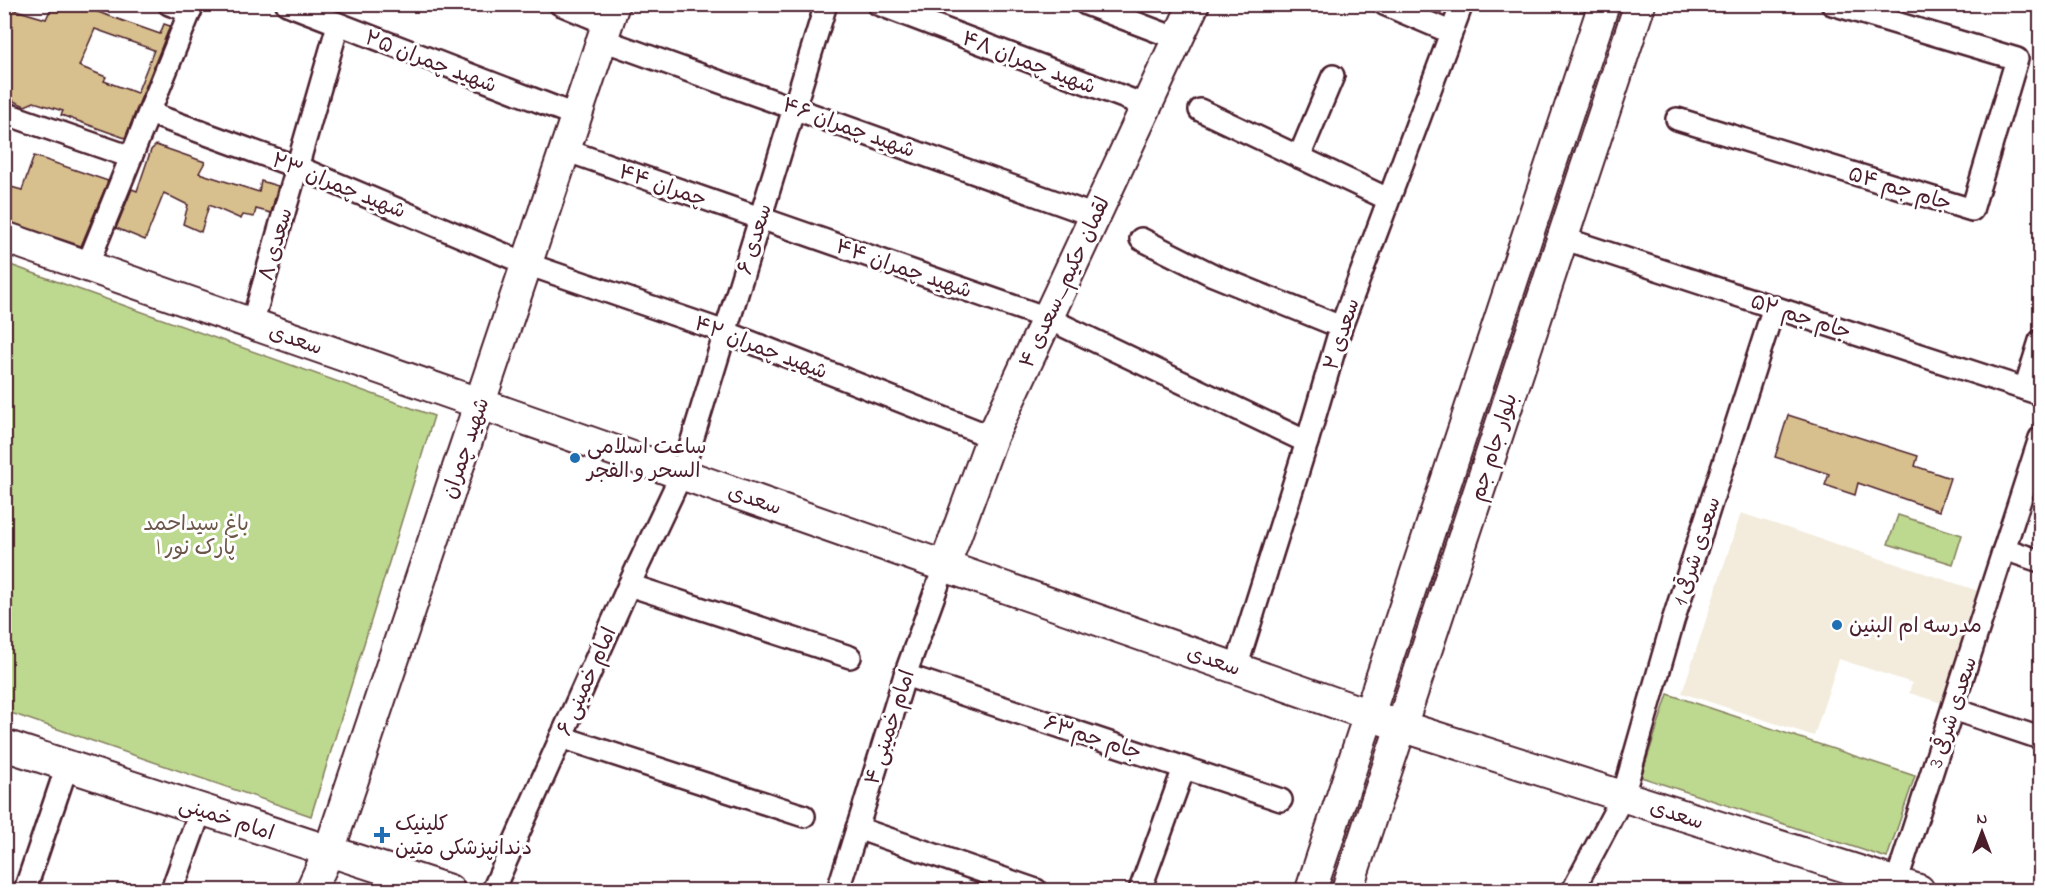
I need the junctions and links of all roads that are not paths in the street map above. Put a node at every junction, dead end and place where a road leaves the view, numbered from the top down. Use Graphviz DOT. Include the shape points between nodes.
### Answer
graph roads {
  1 [pos="169,4"];
  2 [pos="287,4"];
  3 [pos="560,4"];
  4 [pos="826,4"];
  5 [pos="878,4"];
  6 [pos="1086,4"];
  7 [pos="1194,4"];
  8 [pos="1384,4"];
  9 [pos="1462,4"];
  10 [pos="1604,4"];
  11 [pos="1640,4"];
  12 [pos="1832,4"];
  13 [pos="191,8"];
  14 [pos="608,23"];
  15 [pos="338,25"];
  16 [pos="1450,32"];
  17 [pos="1178,39"];
  18 [pos="1333,76"];
  19 [pos="1147,106"];
  20 [pos="794,108"];
  21 [pos="1200,110"];
  22 [pos="4,113"];
  23 [pos="149,113"];
  24 [pos="577,116"];
  25 [pos="1677,119"];
  26 [pos="565,150"];
  27 [pos="131,157"];
  28 [pos="1299,157"];
  29 [pos="297,167"];
  30 [pos="1388,199"];
  31 [pos="1095,216"];
  32 [pos="760,219"];
  33 [pos="4,237"];
  34 [pos="1562,238"];
  35 [pos="1141,239"];
  36 [pos="527,264"];
  37 [pos="87,266"];
  38 [pos="1774,307"];
  39 [pos="1047,318"];
  40 [pos="252,324"];
  41 [pos="1341,327"];
  42 [pos="725,332"];
  43 [pos="2040,341"];
  44 [pos="2033,391"];
  45 [pos="480,403"];
  46 [pos="992,436"];
  47 [pos="2040,438"];
  48 [pos="1308,442"];
  49 [pos="682,473"];
  50 [pos="2004,549"];
  51 [pos="2040,561"];
  52 [pos="945,565"];
  53 [pos="629,585"];
  54 [pos="850,657"];
  55 [pos="1236,668"];
  56 [pos="905,675"];
  57 [pos="1953,709"];
  58 [pos="1369,715"];
  59 [pos="1401,726"];
  60 [pos="561,737"];
  61 [pos="2040,738"];
  62 [pos="4,746"];
  63 [pos="67,766"];
  64 [pos="1184,768"];
  65 [pos="1623,796"];
  66 [pos="1281,800"];
  67 [pos="201,809"];
  68 [pos="804,816"];
  69 [pos="857,828"];
  70 [pos="329,851"];
  71 [pos="1908,887"];
  72 [pos="25,891"];
  73 [pos="172,891"];
  74 [pos="311,891"];
  75 [pos="449,891"];
  76 [pos="493,891"];
  77 [pos="838,891"];
  78 [pos="1036,891"];
  79 [pos="1140,891"];
  80 [pos="1311,891"];
  81 [pos="1347,891"];
  82 [pos="1573,891"];
  1 -- 13 [label="street"];
  2 -- 15 [label="street, شهید چمران ۲۵"];
  3 -- 14 [label="street, شهید چمران ۴۶"];
  4 -- 20 [label="street, سعدی ۶"];
  5 -- 19 [label="street, شهید چمران ۴۸"];
  6 -- 17 [label="street"];
  7 -- 17 [label="main road, لقمان حکیم_سعدی ۴"];
  8 -- 16 [label="street"];
  9 -- 16 [label="street, سعدی ۲"];
  10 -- 58 [label="main road, بلوار جام جم"];
  11 -- 34 [label="main road, بلوار جام جم"];
  12 -- 25 [label="street, جام جم ۵۴" via="2017,59 1972,210"];
  13 -- 23 [label="street"];
  14 -- 20 [label="street, شهید چمران ۴۶"];
  14 -- 24 [label="main road, شهید چمران"];
  15 -- 24 [label="street, شهید چمران ۲۵"];
  15 -- 29 [label="street, سعدی ۸"];
  16 -- 30 [label="street, سعدی ۲"];
  17 -- 19 [label="main road, لقمان حکیم_سعدی ۴"];
  18 -- 28 [label="street"];
  19 -- 31 [label="main road, لقمان حکیم_سعدی ۴"];
  20 -- 31 [label="street, شهید چمران ۴۶"];
  20 -- 32 [label="street, سعدی ۶"];
  21 -- 28 [label="street"];
  22 -- 27 [label="street"];
  23 -- 27 [label="street"];
  23 -- 29 [label="street, شهید چمران ۲۳"];
  24 -- 26 [label="main road, شهید چمران"];
  26 -- 32 [label="street, چمران ۴۴"];
  26 -- 36 [label="main road, شهید چمران"];
  27 -- 37 [label="street"];
  28 -- 30 [label="street"];
  29 -- 36 [label="street, شهید چمران ۲۳"];
  29 -- 40 [label="street, سعدی ۸"];
  30 -- 41 [label="street, سعدی ۲"];
  31 -- 39 [label="main road, لقمان حکیم_سعدی ۴"];
  32 -- 39 [label="street, شهید چمران ۴۴"];
  32 -- 42 [label="street, سعدی ۶"];
  33 -- 37 [label="main road, سعدی"];
  34 -- 38 [label="street, جام جم ۵۲"];
  34 -- 59 [label="main road, بلوار جام جم"];
  35 -- 41 [label="street" via="1213,275"];
  36 -- 42 [label="street, شهید چمران ۴۲"];
  36 -- 45 [label="main road, شهید چمران"];
  37 -- 40 [label="main road, سعدی"];
  38 -- 44 [label="street, جام جم ۵۲"];
  38 -- 65 [label="street, سعدی شرقی 1" via="1673,621"];
  39 -- 46 [label="main road, لقمان حکیم_سعدی ۴"];
  39 -- 48 [label="street, شهید چمران ۴۴"];
  40 -- 45 [label="main road, سعدی"];
  41 -- 48 [label="street, سعدی ۲"];
  42 -- 46 [label="street, شهید چمران ۴۲"];
  42 -- 49 [label="street, سعدی ۶"];
  43 -- 44 [label="street"];
  45 -- 49 [label="main road, سعدی"];
  45 -- 70 [label="main road, شهید چمران"];
  46 -- 52 [label="main road, لقمان حکیم_سعدی ۴"];
  47 -- 50 [label="street, سعدی شرقی 3"];
  48 -- 55 [label="street, سعدی ۲"];
  49 -- 52 [label="main road, سعدی"];
  49 -- 53 [label="street, امام خمینی ۶"];
  50 -- 51 [label="street"];
  50 -- 57 [label="street, سعدی شرقی 3"];
  52 -- 55 [label="main road, سعدی"];
  52 -- 56 [label="street, امام خمینی ۴"];
  53 -- 54 [label="street"];
  53 -- 60 [label="street, امام خمینی ۶"];
  55 -- 58 [label="main road, سعدی"];
  56 -- 64 [label="street, جام جم۶۳"];
  56 -- 69 [label="street, امام خمینی ۴"];
  57 -- 61 [label="street"];
  57 -- 71 [label="street, سعدی شرقی 3"];
  58 -- 59 [label="main road, سعدی"];
  58 -- 80 [label="main road, بلوار جام جم"];
  59 -- 65 [label="main road, سعدی"];
  59 -- 81 [label="main road, بلوار جام جم"];
  60 -- 68 [label="street"];
  60 -- 76 [label="street, امام خمینی ۶"];
  62 -- 63 [label="main road, امام خمینی"];
  63 -- 67 [label="main road, امام خمینی"];
  63 -- 72 [label="street"];
  64 -- 66 [label="street, جام جم۶۳"];
  64 -- 79 [label="street"];
  65 -- 71 [label="main road, سعدی"];
  65 -- 82 [label="street, سعدی شرقی 1"];
  67 -- 70 [label="main road, امام خمینی"];
  67 -- 73 [label="street"];
  69 -- 77 [label="street, امام خمینی ۴"];
  69 -- 78 [label="street"];
  70 -- 74 [label="main road, شهید چمران"];
  70 -- 75 [label="main road, امام خمینی"];
}
